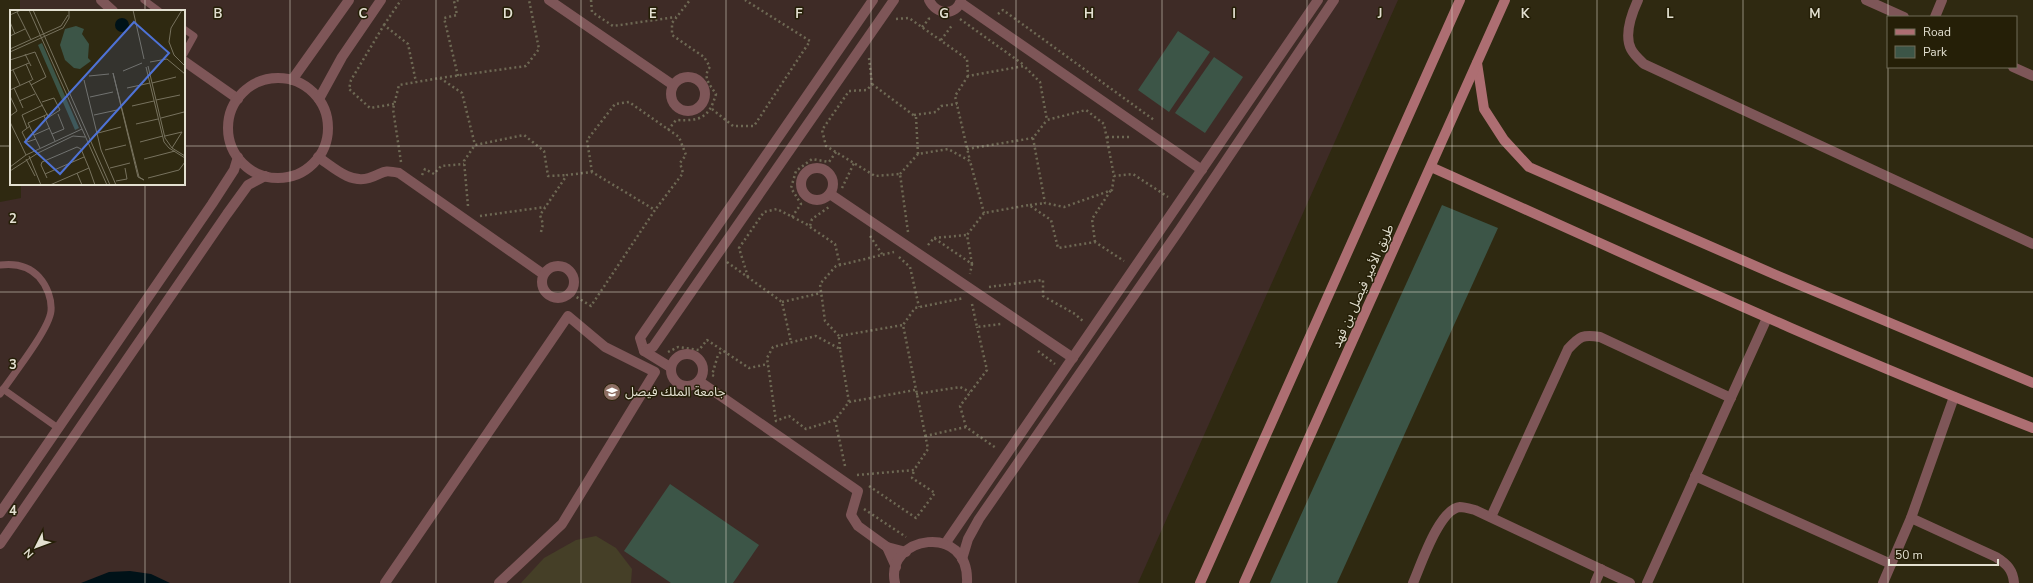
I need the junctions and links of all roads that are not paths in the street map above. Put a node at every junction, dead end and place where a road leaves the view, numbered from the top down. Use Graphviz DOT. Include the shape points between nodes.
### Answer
graph roads {
  1 [pos="101,0"];
  2 [pos="144,0"];
  3 [pos="349,0"];
  4 [pos="381,0"];
  5 [pos="549,0"];
  6 [pos="873,0"];
  7 [pos="894,0"];
  8 [pos="929,0"];
  9 [pos="1318,0"];
  10 [pos="1334,0"];
  11 [pos="1460,0"];
  12 [pos="1506,0"];
  13 [pos="1638,0"];
  14 [pos="1866,0"];
  15 [pos="1942,0"];
  16 [pos="961,2"];
  17 [pos="112,10"];
  18 [pos="158,10"];
  19 [pos="1902,16"];
  20 [pos="1935,16"];
  21 [pos="185,30"];
  22 [pos="185,52"];
  23 [pos="185,62"];
  24 [pos="1477,63"];
  25 [pos="2015,68"];
  26 [pos="2033,76"];
  27 [pos="292,80"];
  28 [pos="673,85"];
  29 [pos="238,99"];
  30 [pos="319,99"];
  31 [pos="238,157"];
  32 [pos="318,157"];
  33 [pos="1431,167"];
  34 [pos="1202,170"];
  35 [pos="265,176"];
  36 [pos="830,194"];
  37 [pos="2033,244"];
  38 [pos="0,265"];
  39 [pos="543,274"];
  40 [pos="1767,318"];
  41 [pos="649,349"];
  42 [pos="1073,358"];
  43 [pos="670,368"];
  44 [pos="699,381"];
  45 [pos="2033,383"];
  46 [pos="2,392"];
  47 [pos="1954,397"];
  48 [pos="1730,398"];
  49 [pos="58,428"];
  50 [pos="2033,428"];
  51 [pos="1695,476"];
  52 [pos="0,513"];
  53 [pos="1491,517"];
  54 [pos="1911,518"];
  55 [pos="0,544"];
  56 [pos="945,544"];
  57 [pos="887,547"];
  58 [pos="906,552"];
  59 [pos="962,559"];
  60 [pos="1891,564"];
  61 [pos="896,567"];
  62 [pos="1601,569"];
  63 [pos="385,583"];
  64 [pos="499,583"];
  65 [pos="895,583"];
  66 [pos="967,583"];
  67 [pos="1200,583"];
  68 [pos="1244,583"];
  69 [pos="1413,583"];
  70 [pos="1595,583"];
  71 [pos="1630,583"];
  72 [pos="1647,583"];
  73 [pos="1883,583"];
  74 [pos="2014,583"];
  1 -- 17 [label="street"];
  2 -- 18 [label="lane"];
  3 -- 27 [label="street"];
  4 -- 30 [label="street" via="342,57"];
  5 -- 28 [label="street"];
  6 -- 41 [label="street" via="640,338"];
  7 -- 41 [label="street"];
  8 -- 16 [label="street" via="932,6 941,12 952,11"];
  9 -- 34 [label="street"];
  10 -- 59 [label="street" via="979,520 968,539"];
  11 -- 67 [label="main road"];
  12 -- 24 [label="main road, طريق الأمير فيصل بن فهد"];
  13 -- 37 [label="street" via="1628,36 1631,49 1644,64"];
  14 -- 19 [label="street"];
  15 -- 20 [label="street"];
  16 -- 34 [label="street"];
  21 -- 22 [label="lane" via="194,36"];
  23 -- 29 [label="street"];
  24 -- 33 [label="main road, طريق الأمير فيصل بن فهد"];
  24 -- 45 [label="main road" via="1484,109 1504,140 1529,166 1776,275"];
  25 -- 26 [label="street"];
  27 -- 29 [label="street" via="269,78 249,88"];
  27 -- 30 [label="street" via="303,84"];
  29 -- 31 [label="street" via="230,114 228,125 229,137"];
  30 -- 32 [label="street" via="328,119 329,131"];
  31 -- 35 [label="street" via="254,171"];
  31 -- 49 [label="street" via="234,170 212,204"];
  32 -- 35 [label="street" via="308,168 287,177"];
  32 -- 39 [label="street" via="349,178 368,178 385,170 399,173"];
  33 -- 40 [label="main road"];
  33 -- 68 [label="main road, طريق الأمير فيصل بن فهد"];
  34 -- 42 [label="street"];
  35 -- 55 [label="street" via="248,185 227,214"];
  36 -- 42 [label="street"];
  38 -- 46 [label="lane" via="21,265 34,272 44,283 51,300 51,312 42,332"];
  39 -- 39 [label="street" via="552,267 563,266 568,269 574,278 570,293 556,298 546,294 542,284"];
  40 -- 47 [label="main road"];
  40 -- 48 [label="street"];
  41 -- 43 [label="street"];
  42 -- 56 [label="street"];
  43 -- 44 [label="street" via="672,378 680,385 690,386"];
  43 -- 44 [label="street" via="672,362 680,355 695,356 703,370"];
  44 -- 57 [label="street" via="858,491 851,515 858,526"];
  46 -- 49 [label="lane"];
  47 -- 50 [label="main road"];
  47 -- 54 [label="street"];
  48 -- 51 [label="street"];
  48 -- 53 [label="street" via="1600,337 1586,335 1576,340 1568,349"];
  49 -- 52 [label="street"];
  51 -- 60 [label="street"];
  51 -- 72 [label="street"];
  53 -- 62 [label="street"];
  53 -- 69 [label="street" via="1476,510 1460,507 1449,512 1440,523"];
  54 -- 60 [label="street"];
  54 -- 74 [label="street" via="2007,564 2013,574"];
  56 -- 58 [label="street" via="921,542"];
  56 -- 59 [label="street" via="955,550"];
  57 -- 58 [label="street"];
  57 -- 61 [label="street"];
  58 -- 61 [label="street"];
  59 -- 66 [label="street" via="967,570"];
  60 -- 73 [label="street"];
  61 -- 65 [label="street"];
  62 -- 70 [label="street"];
  62 -- 71 [label="street"];
  63 -- 64 [label="street" via="568,316 605,347 655,372 562,524"];
}
